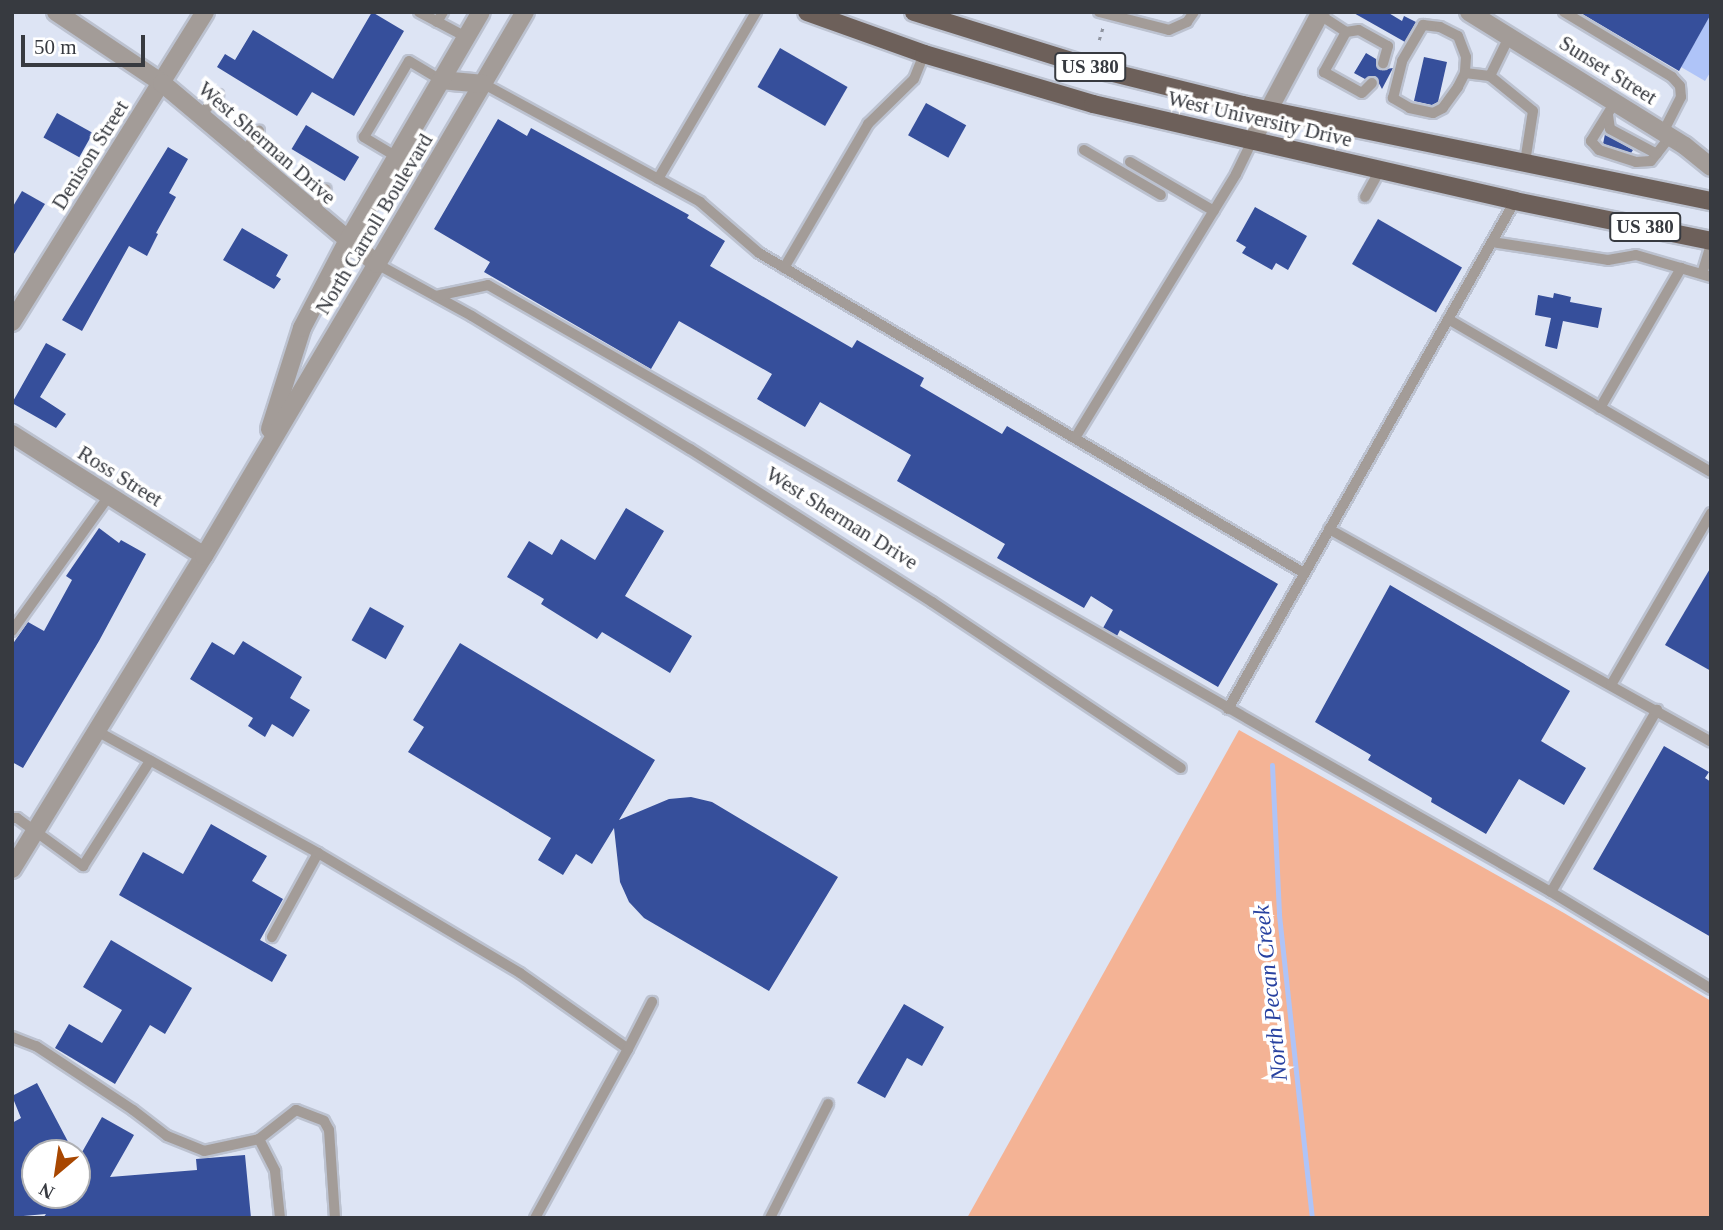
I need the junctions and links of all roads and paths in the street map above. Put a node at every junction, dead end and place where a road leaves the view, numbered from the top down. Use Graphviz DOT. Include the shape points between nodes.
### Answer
graph roads {
  1 [pos="56,12"];
  2 [pos="205,12"];
  3 [pos="419,12"];
  4 [pos="443,12"];
  5 [pos="481,12"];
  6 [pos="525,12"];
  7 [pos="756,12"];
  8 [pos="807,12"];
  9 [pos="915,12"];
  10 [pos="1099,12"];
  11 [pos="1194,12"];
  12 [pos="1469,12"];
  13 [pos="1564,12"];
  14 [pos="1321,13"];
  15 [pos="1129,16"];
  16 [pos="942,17"];
  17 [pos="438,22"];
  18 [pos="1103,27"];
  19 [pos="1346,32"];
  20 [pos="1510,35"];
  21 [pos="466,37"];
  22 [pos="1099,40"];
  23 [pos="923,54"];
  24 [pos="1381,58"];
  25 [pos="1465,73"];
  26 [pos="1490,76"];
  27 [pos="441,80"];
  28 [pos="1367,82"];
  29 [pos="162,83"];
  30 [pos="484,84"];
  31 [pos="218,95"];
  32 [pos="1611,108"];
  33 [pos="1269,109"];
  34 [pos="200,116"];
  35 [pos="259,131"];
  36 [pos="1673,138"];
  37 [pos="1252,141"];
  38 [pos="1084,150"];
  39 [pos="1711,150"];
  40 [pos="244,153"];
  41 [pos="1657,154"];
  42 [pos="397,157"];
  43 [pos="1130,162"];
  44 [pos="1525,162"];
  45 [pos="1711,167"];
  46 [pos="1380,170"];
  47 [pos="658,179"];
  48 [pos="326,189"];
  49 [pos="1161,195"];
  50 [pos="1365,197"];
  51 [pos="1515,201"];
  52 [pos="1711,201"];
  53 [pos="1214,211"];
  54 [pos="313,212"];
  55 [pos="347,242"];
  56 [pos="1492,242"];
  57 [pos="1711,243"];
  58 [pos="377,264"];
  59 [pos="784,268"];
  60 [pos="1681,268"];
  61 [pos="1707,276"];
  62 [pos="436,296"];
  63 [pos="1448,319"];
  64 [pos="12,322"];
  65 [pos="1600,408"];
  66 [pos="12,434"];
  67 [pos="1075,439"];
  68 [pos="261,459"];
  69 [pos="1711,472"];
  70 [pos="109,496"];
  71 [pos="1711,513"];
  72 [pos="1329,529"];
  73 [pos="204,556"];
  74 [pos="1304,573"];
  75 [pos="12,631"];
  76 [pos="1611,685"];
  77 [pos="1227,709"];
  78 [pos="1657,710"];
  79 [pos="97,731"];
  80 [pos="1711,742"];
  81 [pos="150,761"];
  82 [pos="1181,768"];
  83 [pos="12,818"];
  84 [pos="35,833"];
  85 [pos="318,853"];
  86 [pos="12,870"];
  87 [pos="1551,892"];
  88 [pos="272,937"];
  89 [pos="1711,989"];
  90 [pos="652,1002"];
  91 [pos="12,1037"];
  92 [pos="628,1049"];
  93 [pos="828,1104"];
  94 [pos="259,1139"];
  95 [pos="281,1218"];
  96 [pos="335,1218"];
  97 [pos="535,1218"];
  98 [pos="770,1218"];
  1 -- 29 [label="street, West Sherman Drive"];
  2 -- 29 [label="street, Denison Street"];
  3 -- 17 [label="lane"];
  4 -- 17 [label="lane"];
  5 -- 21 [label="street, North Carroll Boulevard"];
  6 -- 30 [label="street, North Carroll Boulevard"];
  7 -- 47 [label="lane"];
  8 -- 23 [label="main road, West University Drive / US 380"];
  9 -- 16 [label="main road, West University Drive / US 380"];
  10 -- 15 [label="lane"];
  11 -- 15 [label="lane" via="1187,23 1169,30"];
  12 -- 20 [label="street, Sunset Street"];
  13 -- 36 [label="lane" via="1680,86"];
  14 -- 19 [label="lane"];
  14 -- 33 [label="street"];
  16 -- 33 [label="main road, West University Drive / US 380" via="1097,69"];
  17 -- 21 [label="lane"];
  18 -- 22 [label="path"];
  19 -- 24 [label="lane" via="1359,30 1388,46"];
  19 -- 28 [label="lane" via="1324,72 1362,93"];
  20 -- 26 [label="lane"];
  20 -- 32 [label="street, Sunset Street"];
  21 -- 27 [label="street, North Carroll Boulevard"];
  23 -- 37 [label="main road, West University Drive / US 380" via="1093,104"];
  23 -- 59 [label="lane" via="914,79 868,124"];
  25 -- 25 [label="lane" via="1466,57 1458,36 1423,25 1402,61 1394,98 1410,108 1433,113 1443,108"];
  25 -- 26 [label="lane"];
  26 -- 44 [label="lane" via="1533,111"];
  27 -- 30 [label="street"];
  27 -- 42 [label="street, North Carroll Boulevard"];
  27 -- 42 [label="lane" via="409,61 364,137"];
  29 -- 34 [label="street, West Sherman Drive"];
  29 -- 64 [label="street, Denison Street"];
  30 -- 47 [label="lane"];
  30 -- 58 [label="street, North Carroll Boulevard"];
  31 -- 34 [label="lane"];
  32 -- 36 [label="street, Sunset Street"];
  32 -- 41 [label="lane" via="1610,129"];
  32 -- 41 [label="lane" via="1591,141 1599,150 1636,162 1651,161"];
  33 -- 37 [label="street"];
  33 -- 44 [label="main road, West University Drive / US 380"];
  34 -- 40 [label="street, West Sherman Drive"];
  35 -- 40 [label="lane"];
  36 -- 39 [label="street, Sunset Street"];
  36 -- 41 [label="lane"];
  36 -- 45 [label="street, Sunset Street"];
  37 -- 46 [label="main road, West University Drive / US 380"];
  37 -- 53 [label="lane"];
  38 -- 49 [label="lane"];
  40 -- 54 [label="street, West Sherman Drive"];
  42 -- 55 [label="street, North Carroll Boulevard"];
  43 -- 53 [label="lane"];
  44 -- 52 [label="main road, West University Drive / US 380"];
  46 -- 50 [label="lane"];
  46 -- 51 [label="main road, West University Drive / US 380"];
  47 -- 59 [label="lane" via="700,202 759,253"];
  48 -- 54 [label="lane"];
  51 -- 56 [label="lane"];
  51 -- 57 [label="main road, West University Drive / US 380"];
  53 -- 67 [label="lane"];
  54 -- 55 [label="street, West Sherman Drive"];
  55 -- 58 [label="street, West Sherman Drive"];
  55 -- 68 [label="street, North Carroll Boulevard" via="302,328"];
  56 -- 60 [label="lane" via="1608,260 1636,255"];
  56 -- 63 [label="lane"];
  57 -- 61 [label="lane"];
  58 -- 62 [label="lane, West Sherman Drive"];
  58 -- 68 [label="street, North Carroll Boulevard"];
  59 -- 67 [label="lane"];
  60 -- 61 [label="lane"];
  60 -- 65 [label="lane"];
  62 -- 77 [label="lane" via="488,285"];
  62 -- 82 [label="lane, West Sherman Drive" via="932,602"];
  63 -- 65 [label="lane"];
  63 -- 72 [label="lane"];
  65 -- 69 [label="lane"];
  66 -- 70 [label="street, Ross Street"];
  67 -- 74 [label="lane"];
  68 -- 73 [label="street, North Carroll Boulevard"];
  70 -- 73 [label="street, Ross Street"];
  70 -- 75 [label="lane"];
  71 -- 76 [label="lane"];
  72 -- 74 [label="lane"];
  72 -- 76 [label="lane"];
  73 -- 79 [label="street, North Carroll Boulevard"];
  74 -- 77 [label="lane"];
  76 -- 78 [label="lane"];
  77 -- 87 [label="lane"];
  78 -- 80 [label="lane"];
  78 -- 87 [label="lane"];
  79 -- 81 [label="lane"];
  79 -- 84 [label="street, North Carroll Boulevard"];
  81 -- 84 [label="lane" via="83,866"];
  81 -- 85 [label="lane"];
  83 -- 84 [label="lane"];
  84 -- 86 [label="street, North Carroll Boulevard"];
  85 -- 88 [label="lane"];
  85 -- 92 [label="lane" via="520,973"];
  87 -- 89 [label="lane"];
  90 -- 92 [label="lane"];
  91 -- 94 [label="lane" via="36,1046 167,1136 204,1152"];
  92 -- 97 [label="lane"];
  93 -- 98 [label="lane"];
  94 -- 95 [label="lane" via="275,1171"];
  94 -- 96 [label="lane" via="296,1110 324,1121 329,1130"];
}
